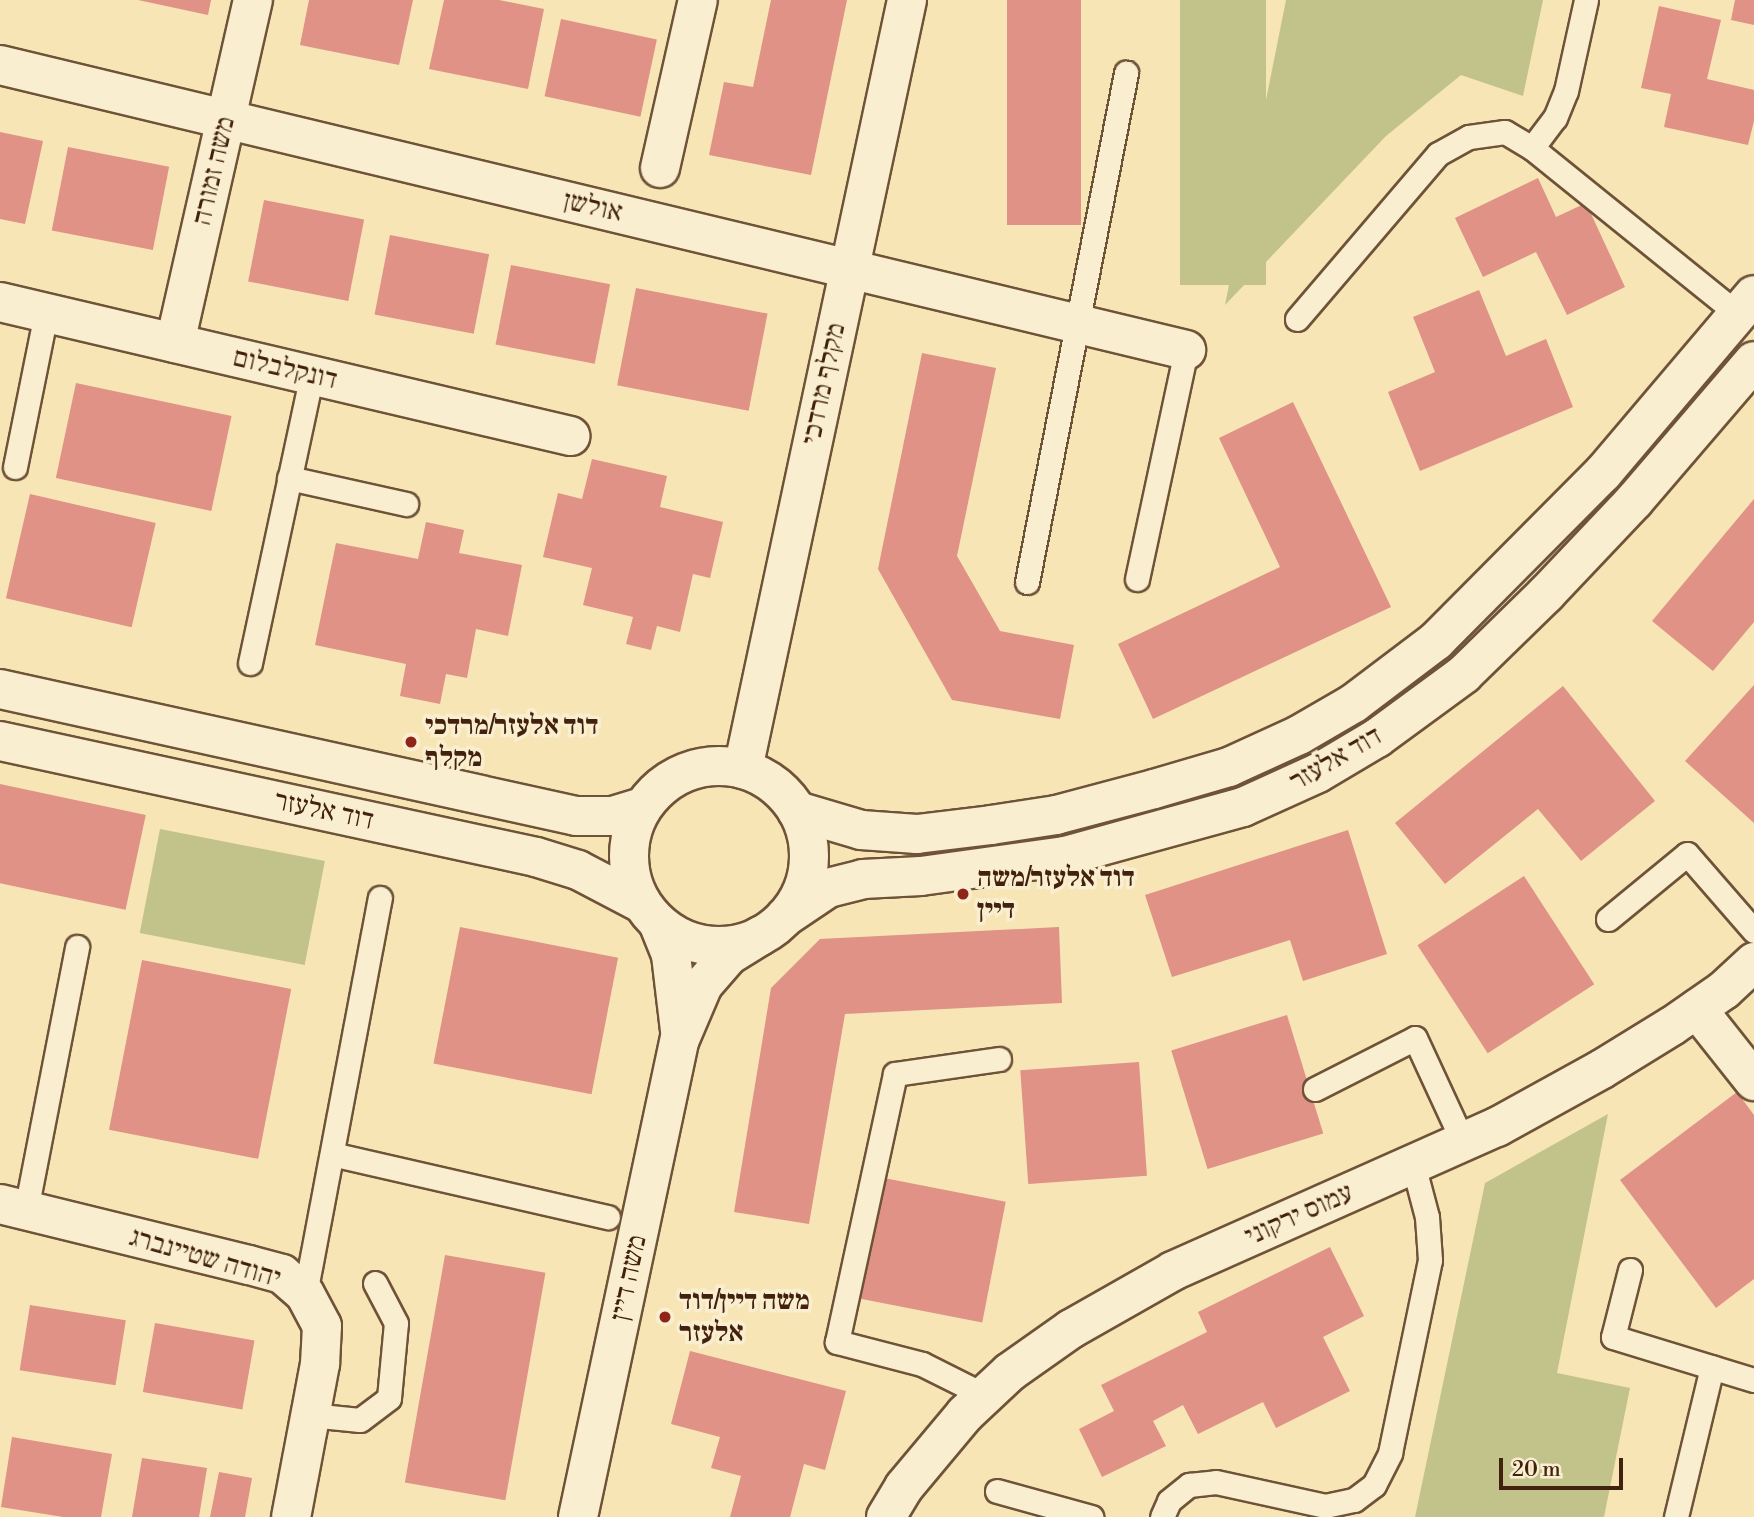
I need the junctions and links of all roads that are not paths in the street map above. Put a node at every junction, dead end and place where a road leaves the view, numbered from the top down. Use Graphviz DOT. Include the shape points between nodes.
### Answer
graph roads {
  1 [pos="253,0"];
  2 [pos="698,0"];
  3 [pos="907,0"];
  4 [pos="1586,0"];
  5 [pos="0,65"];
  6 [pos="1126,73"];
  7 [pos="226,120"];
  8 [pos="1532,148"];
  9 [pos="660,168"];
  10 [pos="848,268"];
  11 [pos="0,302"];
  12 [pos="1746,305"];
  13 [pos="46,313"];
  14 [pos="1297,319"];
  15 [pos="1077,323"];
  16 [pos="175,343"];
  17 [pos="1186,350"];
  18 [pos="1754,361"];
  19 [pos="312,375"];
  20 [pos="570,436"];
  21 [pos="15,467"];
  22 [pos="289,478"];
  23 [pos="406,503"];
  24 [pos="1137,579"];
  25 [pos="1027,582"];
  26 [pos="250,663"];
  27 [pos="0,689"];
  28 [pos="0,741"];
  29 [pos="743,769"];
  30 [pos="642,807"];
  31 [pos="797,811"];
  32 [pos="380,898"];
  33 [pos="650,914"];
  34 [pos="1608,919"];
  35 [pos="772,927"];
  36 [pos="1754,932"];
  37 [pos="77,947"];
  38 [pos="1754,962"];
  39 [pos="1697,1009"];
  40 [pos="680,1039"];
  41 [pos="999,1059"];
  42 [pos="1754,1081"];
  43 [pos="1315,1089"];
  44 [pos="1463,1142"];
  45 [pos="332,1154"];
  46 [pos="1413,1164"];
  47 [pos="13,1207"];
  48 [pos="608,1217"];
  49 [pos="1630,1270"];
  50 [pos="375,1283"];
  51 [pos="305,1294"];
  52 [pos="1712,1367"];
  53 [pos="1754,1380"];
  54 [pos="985,1395"];
  55 [pos="310,1415"];
  56 [pos="997,1491"];
  57 [pos="291,1517"];
  58 [pos="578,1517"];
  59 [pos="886,1517"];
  60 [pos="1091,1517"];
  61 [pos="1162,1517"];
  62 [pos="1676,1517"];
  1 -- 7 [label="street, משה זמורה"];
  2 -- 9 [label="street"];
  3 -- 10 [label="street, מקלף מרדכי"];
  4 -- 8 [label="lane" via="1566,91 1555,118"];
  5 -- 7 [label="street, אולשן"];
  6 -- 15 [label="lane"];
  7 -- 10 [label="street, אולשן"];
  7 -- 16 [label="street, משה זמורה"];
  8 -- 12 [label="lane"];
  8 -- 14 [label="lane" via="1505,132 1469,137 1438,154"];
  10 -- 15 [label="street, אולשן"];
  10 -- 29 [label="street, מקלף מרדכי"];
  11 -- 13 [label="street, דונקלבלום"];
  12 -- 31 [label="street, דוד אלעזר" via="1603,472 1436,641 1354,703 1299,735 1228,767 1154,789 991,825 917,834 861,830"];
  13 -- 16 [label="street, דונקלבלום"];
  13 -- 21 [label="lane"];
  15 -- 17 [label="street, אולשן"];
  15 -- 25 [label="lane"];
  16 -- 19 [label="street, דונקלבלום"];
  17 -- 24 [label="lane"];
  18 -- 35 [label="street, דוד אלעזר" via="1634,501 1464,674 1377,738 1318,773 1243,807 1065,856 921,876 863,879 828,888"];
  19 -- 20 [label="street, דונקלבלום"];
  19 -- 22 [label="lane"];
  22 -- 23 [label="lane"];
  22 -- 26 [label="lane"];
  27 -- 30 [label="street, דוד אלעזר" via="576,816 612,816"];
  28 -- 33 [label="street, דוד אלעזר" via="536,857 578,870"];
  29 -- 30 [label="street" via="715,765 687,771 662,786"];
  29 -- 31 [label="street" via="765,777"];
  30 -- 33 [label="street" via="628,856 631,880"];
  31 -- 35 [label="street" via="808,838 808,866 801,894"];
  32 -- 45 [label="lane"];
  33 -- 35 [label="street" via="682,939 708,946 734,945"];
  33 -- 40 [label="street, משה דיין" via="671,955"];
  34 -- 36 [label="lane" via="1687,854"];
  35 -- 40 [label="street, משה דיין" via="728,956 702,985"];
  37 -- 47 [label="lane"];
  38 -- 39 [label="street, עמוס ירקוני"];
  39 -- 42 [label="street"];
  39 -- 44 [label="street, עמוס ירקוני" via="1602,1069"];
  40 -- 58 [label="street, משה דיין"];
  41 -- 54 [label="lane" via="895,1074 837,1342 922,1364"];
  43 -- 44 [label="lane" via="1415,1038"];
  44 -- 46 [label="street, עמוס ירקוני"];
  45 -- 48 [label="lane"];
  45 -- 51 [label="lane"];
  46 -- 54 [label="street, עמוס ירקוני" via="1173,1270 1071,1329"];
  46 -- 61 [label="lane" via="1427,1217 1430,1260 1390,1453 1374,1485 1354,1500 1325,1507 1216,1482 1189,1485 1169,1501"];
  47 -- 51 [label="street, יהודה שטיינברג" via="282,1274"];
  49 -- 52 [label="lane" via="1613,1337"];
  50 -- 55 [label="lane" via="396,1323 389,1398 360,1420"];
  51 -- 55 [label="street, יהודה שטיינברג" via="322,1326"];
  52 -- 53 [label="lane"];
  52 -- 62 [label="lane"];
  54 -- 59 [label="street, עמוס ירקוני" via="904,1487"];
  55 -- 57 [label="street, יהודה שטיינברג"];
  56 -- 60 [label="lane"];
}
